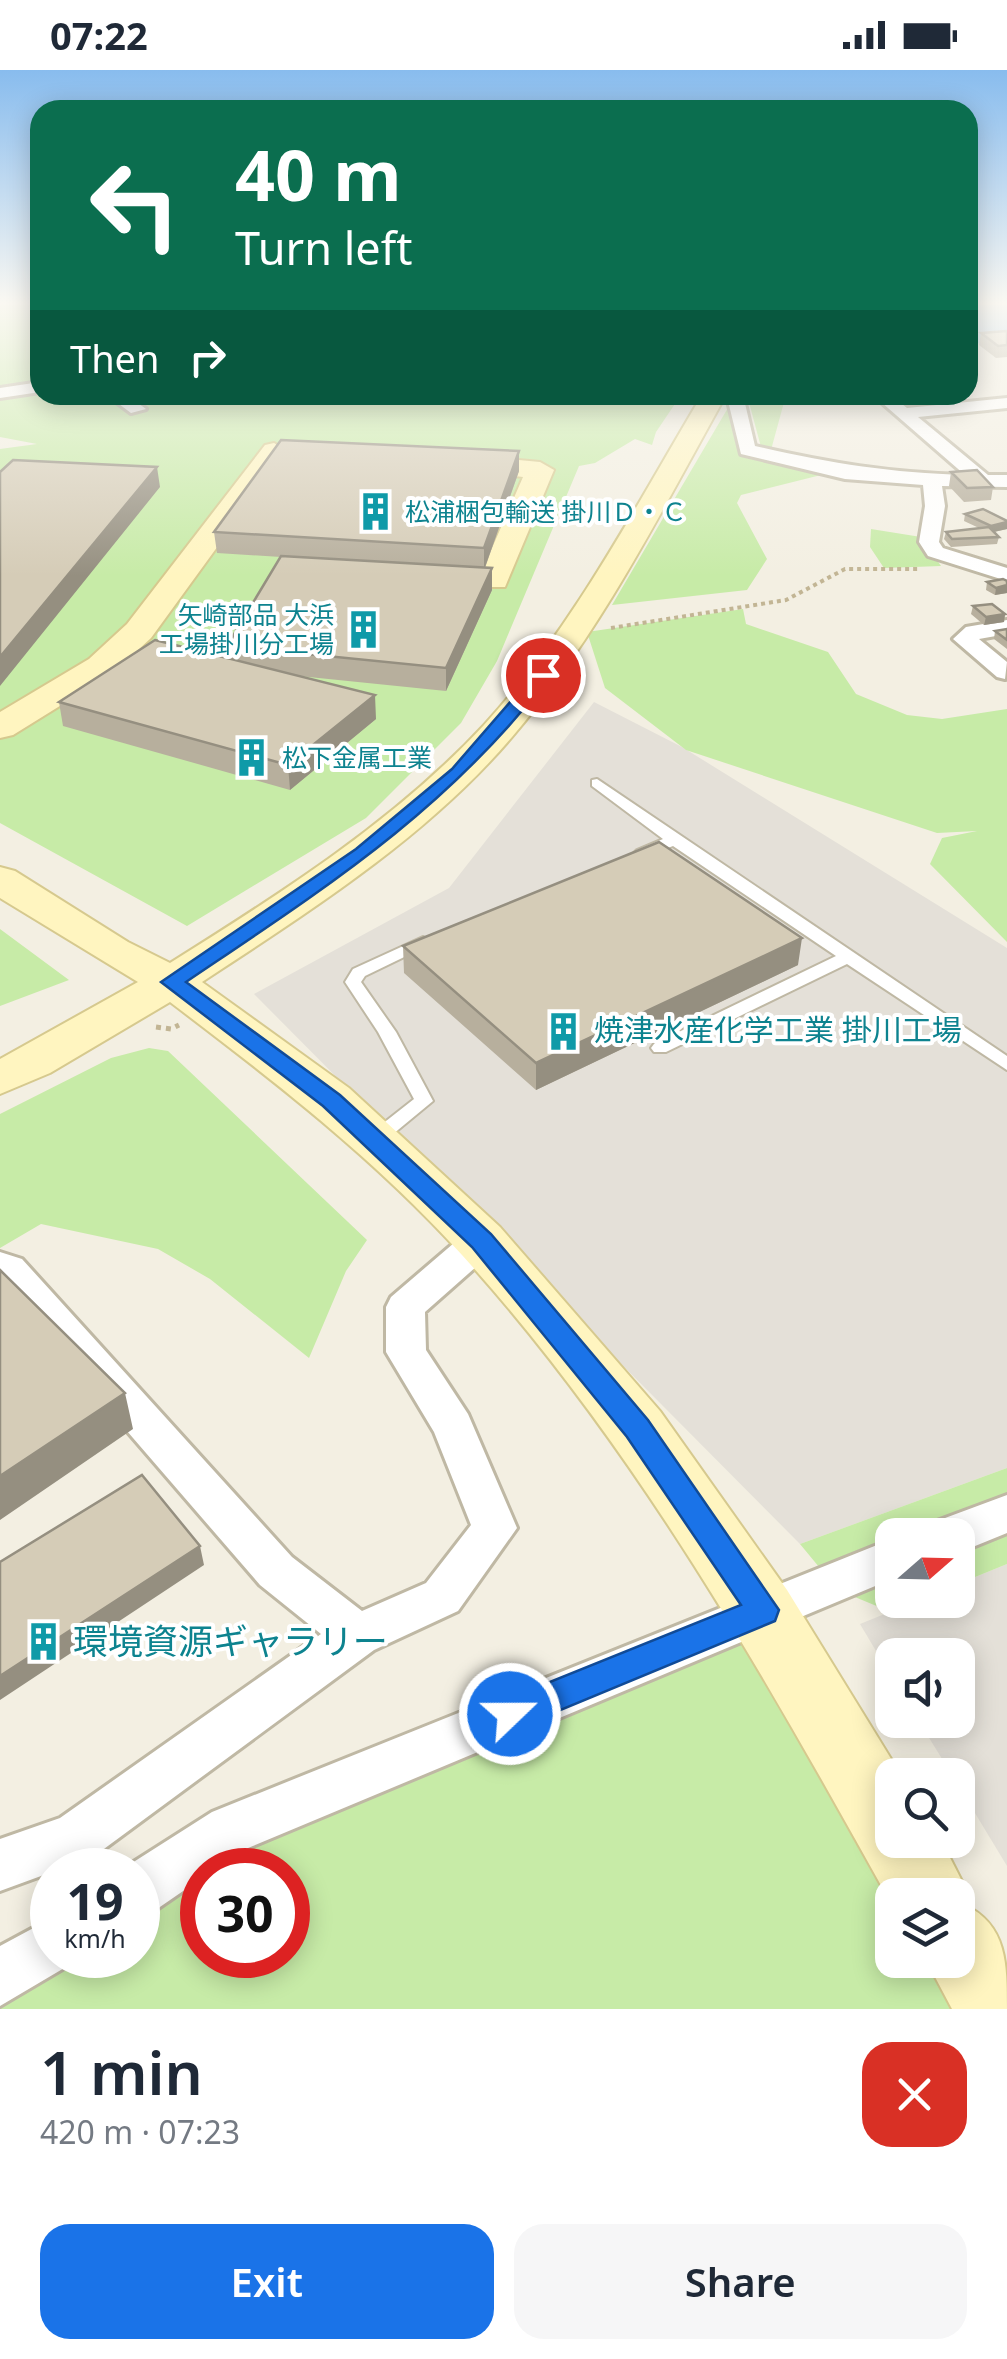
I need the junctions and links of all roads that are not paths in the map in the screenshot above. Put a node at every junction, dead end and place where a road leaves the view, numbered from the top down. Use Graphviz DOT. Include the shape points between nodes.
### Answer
graph roads {
  1 [pos="1007,402"];
  2 [pos="131,405"];
  3 [pos="708,405"];
  4 [pos="738,405"];
  5 [pos="894,405"];
  6 [pos="137,409"];
  7 [pos="904,413"];
  8 [pos="296,449"];
  9 [pos="428,460"];
  10 [pos="932,481"];
  11 [pos="984,481"];
  12 [pos="1007,481"];
  13 [pos="1007,575"];
  14 [pos="494,580"];
  15 [pos="1007,626"];
  16 [pos="1005,672"];
  17 [pos="0,726"];
  18 [pos="597,782"];
  19 [pos="674,840"];
  20 [pos="621,862"];
  21 [pos="0,880"];
  22 [pos="443,934"];
  23 [pos="848,957"];
  24 [pos="172,982"];
  25 [pos="660,1048"];
  26 [pos="1007,1064"];
  27 [pos="0,1078"];
  28 [pos="373,1140"];
  29 [pos="482,1241"];
  30 [pos="0,1266"];
  31 [pos="1007,1514"];
  32 [pos="975,1526"];
  33 [pos="875,1566"];
  34 [pos="763,1610"];
  35 [pos="357,1635"];
  36 [pos="875,1802"];
  37 [pos="0,1865"];
  38 [pos="160,1876"];
  39 [pos="30,1958"];
  40 [pos="975,1971"];
  41 [pos="0,1978"];
  42 [pos="997,2009"];
  1 -- 7 [label="street"];
  2 -- 6 [label="street"];
  3 -- 24 [label="street" via="578,625 525,700 458,773 363,854"];
  4 -- 10 [label="street" via="747,450 845,474"];
  5 -- 7 [label="street"];
  7 -- 11 [label="street"];
  8 -- 17 [label="street" via="277,448 139,631 101,666"];
  9 -- 14 [label="street" via="540,470"];
  10 -- 11 [label="street"];
  10 -- 13 [label="street" via="929,542 935,552"];
  11 -- 12 [label="street"];
  15 -- 16 [label="street" via="964,639"];
  18 -- 19 [label="lane"];
  19 -- 20 [label="lane"];
  19 -- 23 [label="lane"];
  21 -- 24 [label="street"];
  22 -- 28 [label="lane" via="389,956 354,982 424,1101"];
  23 -- 25 [label="lane"];
  23 -- 26 [label="lane"];
  24 -- 27 [label="street"];
  24 -- 28 [label="street" via="331,1100"];
  28 -- 29 [label="street"];
  29 -- 34 [label="street" via="638,1428"];
  29 -- 35 [label="street" via="405,1308 406,1352 454,1426 495,1528 442,1597"];
  30 -- 35 [label="street" via="276,1571"];
  31 -- 32 [label="street"];
  33 -- 34 [label="street"];
  34 -- 36 [label="street"];
  34 -- 38 [label="street" via="230,1830"];
  35 -- 37 [label="street" via="75,1840"];
  39 -- 41 [label="street"];
  40 -- 42 [label="street"];
}
